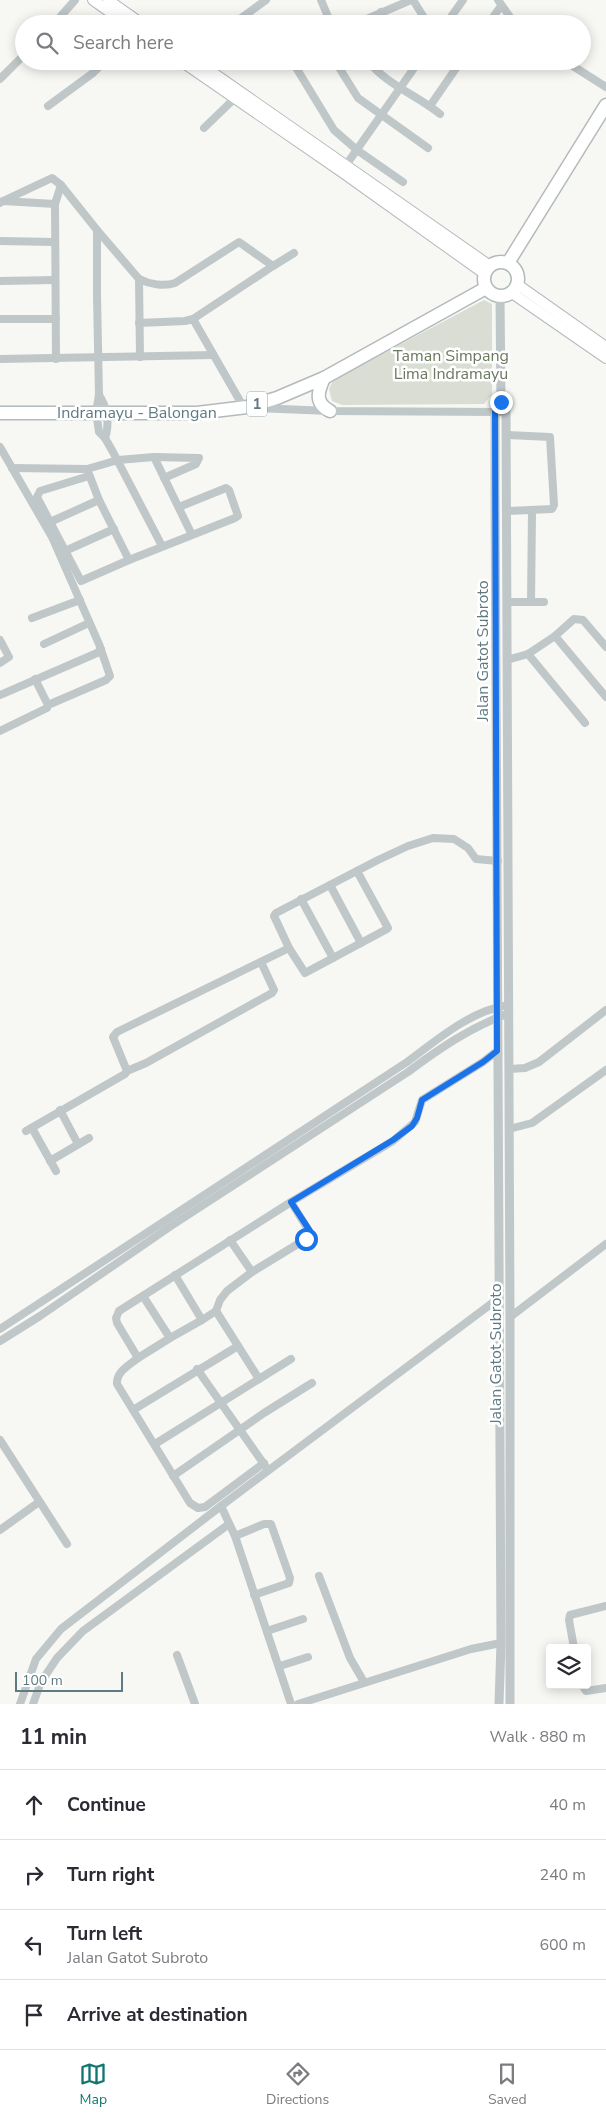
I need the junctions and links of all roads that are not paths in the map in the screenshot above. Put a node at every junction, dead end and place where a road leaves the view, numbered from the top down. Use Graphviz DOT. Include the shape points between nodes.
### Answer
graph roads {
  1 [pos="93,0"];
  2 [pos="108,0"];
  3 [pos="266,0"];
  4 [pos="321,0"];
  5 [pos="412,0"];
  6 [pos="463,0"];
  7 [pos="73,3"];
  8 [pos="500,3"];
  9 [pos="381,12"];
  10 [pos="62,15"];
  11 [pos="114,15"];
  12 [pos="129,15"];
  13 [pos="245,15"];
  14 [pos="327,15"];
  15 [pos="374,15"];
  16 [pos="383,15"];
  17 [pos="422,15"];
  18 [pos="452,15"];
  19 [pos="493,15"];
  20 [pos="509,15"];
  21 [pos="15,64"];
  22 [pos="96,70"];
  23 [pos="198,70"];
  24 [pos="201,70"];
  25 [pos="297,70"];
  26 [pos="340,70"];
  27 [pos="375,70"];
  28 [pos="413,70"];
  29 [pos="455,70"];
  30 [pos="579,70"];
  31 [pos="0,79"];
  32 [pos="401,87"];
  33 [pos="606,87"];
  34 [pos="235,98"];
  35 [pos="606,105"];
  36 [pos="48,106"];
  37 [pos="430,106"];
  38 [pos="440,114"];
  39 [pos="382,116"];
  40 [pos="204,128"];
  41 [pos="428,148"];
  42 [pos="350,160"];
  43 [pos="403,182"];
  44 [pos="61,185"];
  45 [pos="2,202"];
  46 [pos="55,204"];
  47 [pos="97,230"];
  48 [pos="0,242"];
  49 [pos="55,242"];
  50 [pos="294,254"];
  51 [pos="508,263"];
  52 [pos="273,266"];
  53 [pos="487,270"];
  54 [pos="139,279"];
  55 [pos="56,280"];
  56 [pos="0,281"];
  57 [pos="486,288"];
  58 [pos="510,292"];
  59 [pos="0,319"];
  60 [pos="56,319"];
  61 [pos="193,319"];
  62 [pos="139,323"];
  63 [pos="605,352"];
  64 [pos="213,355"];
  65 [pos="98,357"];
  66 [pos="140,357"];
  67 [pos="0,359"];
  68 [pos="56,359"];
  69 [pos="324,378"];
  70 [pos="501,402"];
  71 [pos="245,408"];
  72 [pos="330,411"];
  73 [pos="506,411"];
  74 [pos="101,412"];
  75 [pos="495,412"];
  76 [pos="0,413"];
  77 [pos="506,435"];
  78 [pos="0,446"];
  79 [pos="154,457"];
  80 [pos="118,460"];
  81 [pos="12,468"];
  82 [pos="88,472"];
  83 [pos="164,478"];
  84 [pos="495,491"];
  85 [pos="506,491"];
  86 [pos="99,500"];
  87 [pos="179,507"];
  88 [pos="506,511"];
  89 [pos="532,511"];
  90 [pos="50,522"];
  91 [pos="114,529"];
  92 [pos="192,535"];
  93 [pos="162,546"];
  94 [pos="66,551"];
  95 [pos="129,560"];
  96 [pos="80,600"];
  97 [pos="507,602"];
  98 [pos="531,602"];
  99 [pos="544,602"];
  100 [pos="32,618"];
  101 [pos="89,623"];
  102 [pos="555,636"];
  103 [pos="0,640"];
  104 [pos="44,644"];
  105 [pos="606,647"];
  106 [pos="101,649"];
  107 [pos="528,654"];
  108 [pos="507,660"];
  109 [pos="0,663"];
  110 [pos="35,679"];
  111 [pos="0,695"];
  112 [pos="606,697"];
  113 [pos="48,705"];
  114 [pos="507,713"];
  115 [pos="497,714"];
  116 [pos="585,723"];
  117 [pos="508,729"];
  118 [pos="497,730"];
  119 [pos="0,731"];
  120 [pos="495,861"];
  121 [pos="357,871"];
  122 [pos="330,885"];
  123 [pos="302,899"];
  124 [pos="361,943"];
  125 [pos="289,948"];
  126 [pos="333,958"];
  127 [pos="261,962"];
  128 [pos="497,1006"];
  129 [pos="509,1009"];
  130 [pos="606,1010"];
  131 [pos="497,1018"];
  132 [pos="497,1051"];
  133 [pos="509,1069"];
  134 [pos="606,1070"];
  135 [pos="127,1071"];
  136 [pos="60,1110"];
  137 [pos="509,1129"];
  138 [pos="89,1138"];
  139 [pos="78,1144"];
  140 [pos="50,1161"];
  141 [pos="56,1171"];
  142 [pos="291,1202"];
  143 [pos="230,1240"];
  144 [pos="606,1244"];
  145 [pos="252,1272"];
  146 [pos="175,1275"];
  147 [pos="143,1296"];
  148 [pos="499,1299"];
  149 [pos="216,1311"];
  150 [pos="510,1314"];
  151 [pos="202,1320"];
  152 [pos="0,1329"];
  153 [pos="170,1338"];
  154 [pos="0,1341"];
  155 [pos="238,1346"];
  156 [pos="138,1358"];
  157 [pos="291,1359"];
  158 [pos="197,1369"];
  159 [pos="259,1379"];
  160 [pos="312,1383"];
  161 [pos="220,1403"];
  162 [pos="132,1410"];
  163 [pos="240,1430"];
  164 [pos="0,1440"];
  165 [pos="155,1444"];
  166 [pos="264,1463"];
  167 [pos="269,1470"];
  168 [pos="173,1476"];
  169 [pos="39,1502"];
  170 [pos="222,1507"];
  171 [pos="228,1522"];
  172 [pos="0,1530"];
  173 [pos="235,1536"];
  174 [pos="67,1544"];
  175 [pos="319,1576"];
  176 [pos="254,1595"];
  177 [pos="606,1606"];
  178 [pos="303,1619"];
  179 [pos="267,1631"];
  180 [pos="500,1643"];
  181 [pos="573,1644"];
  182 [pos="177,1655"];
  183 [pos="308,1657"];
  184 [pos="280,1666"];
  185 [pos="364,1682"];
  186 [pos="606,1688"];
  187 [pos="585,1689"];
  188 [pos="20,1704"];
  189 [pos="33,1704"];
  190 [pos="195,1704"];
  191 [pos="291,1704"];
  192 [pos="298,1704"];
  193 [pos="499,1704"];
  194 [pos="510,1704"];
  1 -- 11 [label="main road"];
  2 -- 12 [label="main road"];
  3 -- 13 [label="street"];
  4 -- 14 [label="street"];
  5 -- 9 [label="street"];
  5 -- 17 [label="street"];
  6 -- 18 [label="street"];
  7 -- 10 [label="street"];
  8 -- 19 [label="street"];
  8 -- 20 [label="street"];
  9 -- 15 [label="street"];
  9 -- 16 [label="street"];
  21 -- 31 [label="street"];
  22 -- 36 [label="street"];
  23 -- 34 [label="main road"];
  24 -- 42 [label="main road"];
  25 -- 42 [label="street"];
  26 -- 39 [label="street" via="353,93"];
  27 -- 32 [label="street"];
  28 -- 32 [label="street"];
  29 -- 37 [label="street"];
  30 -- 33 [label="street"];
  32 -- 37 [label="street"];
  32 -- 39 [label="street"];
  34 -- 40 [label="street"];
  34 -- 42 [label="main road"];
  35 -- 51 [label="highway"];
  37 -- 38 [label="street"];
  39 -- 41 [label="street"];
  39 -- 42 [label="street"];
  42 -- 43 [label="street"];
  42 -- 53 [label="main road"];
  44 -- 45 [label="street" via="52,178"];
  44 -- 46 [label="street"];
  44 -- 47 [label="street"];
  45 -- 46 [label="street"];
  46 -- 49 [label="street"];
  47 -- 54 [label="street"];
  47 -- 65 [label="street"];
  48 -- 49 [label="street"];
  49 -- 55 [label="street"];
  50 -- 52 [label="street"];
  51 -- 53 [label="highway" via="498,262"];
  51 -- 58 [label="highway" via="516,271"];
  52 -- 54 [label="street" via="239,242 170,285"];
  52 -- 61 [label="street"];
  53 -- 57 [label="highway"];
  54 -- 62 [label="street"];
  55 -- 56 [label="street"];
  55 -- 60 [label="street"];
  57 -- 58 [label="highway" via="495,296"];
  57 -- 69 [label="highway, Indramayu - Balongan / 1"];
  58 -- 63 [label="main road"];
  58 -- 70 [label="street"];
  59 -- 60 [label="street"];
  60 -- 68 [label="street"];
  61 -- 62 [label="street"];
  61 -- 64 [label="street"];
  62 -- 66 [label="street"];
  64 -- 66 [label="street"];
  64 -- 71 [label="street"];
  65 -- 66 [label="street"];
  65 -- 68 [label="street"];
  65 -- 74 [label="street"];
  67 -- 68 [label="street"];
  69 -- 71 [label="highway, Indramayu - Balongan / 1"];
  69 -- 72 [label="highway" via="318,395"];
  70 -- 73 [label="street"];
  70 -- 75 [label="street"];
  71 -- 72 [label="street"];
  71 -- 74 [label="highway, Indramayu - Balongan / 1" via="197,413"];
  72 -- 75 [label="street"];
  73 -- 75 [label="street"];
  73 -- 77 [label="street, Jalan Gatot Subroto"];
  74 -- 76 [label="highway, Indramayu - Balongan / 1"];
  74 -- 80 [label="street" via="99,432"];
  75 -- 84 [label="street, Jalan Gatot Subroto"];
  77 -- 85 [label="street, Jalan Gatot Subroto"];
  77 -- 89 [label="street" via="550,437 554,505 552,509"];
  78 -- 81 [label="street"];
  79 -- 80 [label="street"];
  79 -- 83 [label="street"];
  79 -- 83 [label="street" via="199,458 196,464"];
  80 -- 82 [label="street"];
  80 -- 93 [label="street"];
  81 -- 82 [label="street"];
  81 -- 96 [label="street" via="52,537"];
  82 -- 86 [label="street"];
  82 -- 90 [label="street" via="37,494"];
  83 -- 87 [label="street"];
  84 -- 85 [label="street"];
  84 -- 115 [label="street, Jalan Gatot Subroto"];
  85 -- 88 [label="street, Jalan Gatot Subroto"];
  86 -- 90 [label="street"];
  86 -- 91 [label="street"];
  87 -- 92 [label="street"];
  87 -- 92 [label="street" via="224,488 229,490 237,517"];
  88 -- 89 [label="street"];
  88 -- 97 [label="street, Jalan Gatot Subroto"];
  89 -- 98 [label="street"];
  90 -- 94 [label="street"];
  91 -- 94 [label="street"];
  91 -- 95 [label="street"];
  92 -- 93 [label="street"];
  93 -- 95 [label="street"];
  94 -- 95 [label="street" via="82,581"];
  96 -- 100 [label="street"];
  96 -- 101 [label="street"];
  97 -- 98 [label="street"];
  97 -- 108 [label="street, Jalan Gatot Subroto"];
  98 -- 99 [label="street"];
  101 -- 104 [label="street"];
  101 -- 106 [label="street"];
  102 -- 105 [label="street" via="574,620 581,619"];
  102 -- 107 [label="street"];
  102 -- 112 [label="street"];
  103 -- 109 [label="street" via="9,657"];
  106 -- 110 [label="street"];
  106 -- 113 [label="street" via="110,673 109,679"];
  107 -- 108 [label="street"];
  107 -- 116 [label="street"];
  108 -- 114 [label="street, Jalan Gatot Subroto"];
  110 -- 111 [label="street"];
  110 -- 113 [label="street"];
  113 -- 119 [label="street"];
  114 -- 115 [label="street"];
  114 -- 117 [label="street, Jalan Gatot Subroto"];
  115 -- 118 [label="street, Jalan Gatot Subroto"];
  117 -- 118 [label="street"];
  117 -- 129 [label="street, Jalan Gatot Subroto"];
  118 -- 120 [label="street, Jalan Gatot Subroto"];
  120 -- 121 [label="street" via="480,861 454,839 433,838 408,846"];
  120 -- 128 [label="street, Jalan Gatot Subroto"];
  121 -- 122 [label="street"];
  121 -- 124 [label="street" via="388,928"];
  122 -- 123 [label="street"];
  122 -- 124 [label="street"];
  123 -- 125 [label="street" via="274,914"];
  123 -- 126 [label="street"];
  124 -- 126 [label="street"];
  125 -- 126 [label="street" via="305,973"];
  125 -- 127 [label="street"];
  127 -- 135 [label="street" via="274,990 272,993"];
  127 -- 135 [label="street" via="117,1032 114,1042"];
  128 -- 129 [label="street"];
  128 -- 131 [label="street, Jalan Gatot Subroto"];
  128 -- 152 [label="street" via="459,1025"];
  129 -- 131 [label="street"];
  129 -- 133 [label="street, Jalan Gatot Subroto"];
  130 -- 133 [label="street" via="539,1062"];
  131 -- 132 [label="street, Jalan Gatot Subroto"];
  131 -- 154 [label="street" via="463,1033"];
  132 -- 142 [label="street" via="422,1100 415,1122 393,1140"];
  132 -- 148 [label="street, Jalan Gatot Subroto"];
  133 -- 137 [label="street, Jalan Gatot Subroto"];
  134 -- 137 [label="street" via="532,1122"];
  135 -- 136 [label="street"];
  136 -- 139 [label="street"];
  136 -- 140 [label="street" via="29,1130"];
  137 -- 150 [label="street, Jalan Gatot Subroto"];
  138 -- 139 [label="street"];
  139 -- 140 [label="street"];
  140 -- 141 [label="street"];
  142 -- 143 [label="street"];
  142 -- 145 [label="street" via="310,1231 308,1237"];
  143 -- 145 [label="street"];
  143 -- 146 [label="street"];
  144 -- 150 [label="street"];
  145 -- 149 [label="street" via="227,1291"];
  146 -- 147 [label="street"];
  146 -- 151 [label="street"];
  147 -- 153 [label="street"];
  147 -- 156 [label="street" via="119,1311 116,1318"];
  148 -- 167 [label="street"];
  148 -- 180 [label="street, Jalan Gatot Subroto"];
  149 -- 151 [label="street"];
  149 -- 155 [label="street"];
  150 -- 194 [label="street, Jalan Gatot Subroto"];
  151 -- 153 [label="street"];
  153 -- 156 [label="street"];
  155 -- 158 [label="street"];
  155 -- 159 [label="street"];
  156 -- 162 [label="street" via="116,1378"];
  157 -- 159 [label="street"];
  158 -- 161 [label="street"];
  158 -- 162 [label="street"];
  159 -- 161 [label="street"];
  160 -- 163 [label="street"];
  161 -- 163 [label="street"];
  161 -- 165 [label="street"];
  162 -- 165 [label="street"];
  163 -- 166 [label="street"];
  163 -- 168 [label="street"];
  164 -- 169 [label="street"];
  165 -- 168 [label="street"];
  166 -- 167 [label="street"];
  166 -- 168 [label="street" via="202,1508 190,1503"];
  167 -- 170 [label="street"];
  169 -- 172 [label="street"];
  169 -- 174 [label="street"];
  170 -- 171 [label="street"];
  170 -- 188 [label="street" via="61,1629 36,1659"];
  171 -- 173 [label="street"];
  171 -- 189 [label="street" via="83,1631 57,1658 41,1682"];
  173 -- 176 [label="street"];
  173 -- 176 [label="street" via="271,1524 289,1574 289,1583"];
  175 -- 185 [label="street" via="350,1658"];
  176 -- 179 [label="street"];
  177 -- 181 [label="street" via="570,1614"];
  178 -- 179 [label="street"];
  179 -- 184 [label="street"];
  180 -- 185 [label="street"];
  180 -- 193 [label="street, Jalan Gatot Subroto"];
  182 -- 190 [label="street"];
  183 -- 184 [label="street"];
  184 -- 191 [label="street"];
  185 -- 192 [label="street"];
  186 -- 187 [label="street"];
}
